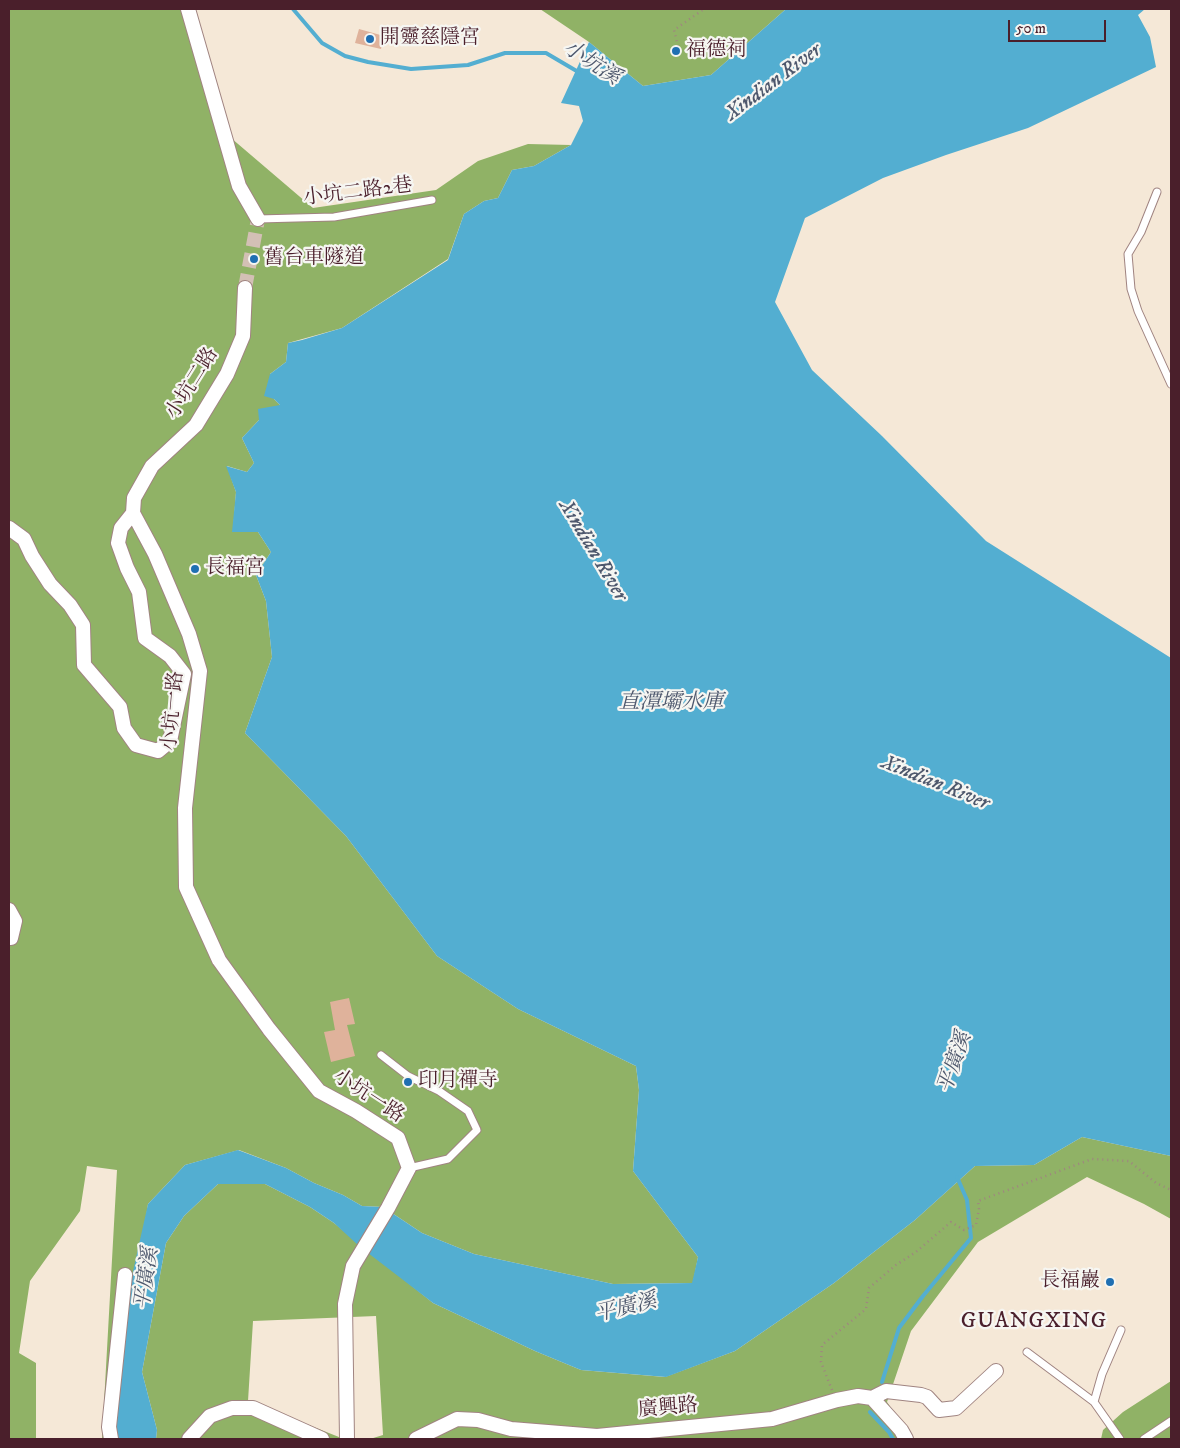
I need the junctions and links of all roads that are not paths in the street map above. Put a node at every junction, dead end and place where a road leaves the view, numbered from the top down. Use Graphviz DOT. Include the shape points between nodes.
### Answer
graph roads {
  1 [pos="188,9"];
  2 [pos="1157,192"];
  3 [pos="432,200"];
  4 [pos="258,219"];
  5 [pos="245,288"];
  6 [pos="1171,384"];
  7 [pos="134,514"];
  8 [pos="9,528"];
  9 [pos="9,910"];
  10 [pos="9,938"];
  11 [pos="380,1055"];
  12 [pos="409,1168"];
  13 [pos="125,1275"];
  14 [pos="1121,1330"];
  15 [pos="1027,1352"];
  16 [pos="996,1371"];
  17 [pos="872,1398"];
  18 [pos="1094,1402"];
  19 [pos="1171,1422"];
  20 [pos="111,1439"];
  21 [pos="188,1439"];
  22 [pos="322,1439"];
  23 [pos="347,1439"];
  24 [pos="416,1439"];
  25 [pos="906,1439"];
  26 [pos="1120,1439"];
  27 [pos="1144,1439"];
  1 -- 4 [label="street" via="239,186"];
  2 -- 6 [label="lane" via="1128,254 1131,289 1138,311"];
  3 -- 4 [label="lane, 小坑二路2巷" via="334,217"];
  5 -- 7 [label="street, 小坑二路" via="243,336 227,374 196,425 152,466 134,498"];
  7 -- 8 [label="street, 小坑一路" via="121,528 118,543 139,592 145,638 170,656 184,674 170,741 158,751 136,745 124,728 120,708 84,665 83,626 70,605 50,584 24,539"];
  7 -- 12 [label="street, 小坑一路" via="186,625 200,671 185,808 186,887 220,960 269,1029 319,1091 398,1138"];
  9 -- 10 [label="street" via="15,921"];
  11 -- 12 [label="lane" via="408,1076 439,1091 468,1111 477,1130 448,1159"];
  12 -- 23 [label="street" via="353,1266 345,1304"];
  13 -- 20 [label="street" via="109,1427"];
  14 -- 18 [label="lane"];
  15 -- 18 [label="lane"];
  16 -- 17 [label="street, 廣興路" via="956,1408 939,1410 921,1395 886,1391"];
  17 -- 24 [label="street, 廣興路" via="858,1396 836,1400 772,1419 597,1436 457,1419"];
  17 -- 25 [label="street"];
  18 -- 26 [label="lane"];
  19 -- 27 [label="lane"];
  21 -- 22 [label="street" via="210,1416 232,1408 253,1408"];
}
